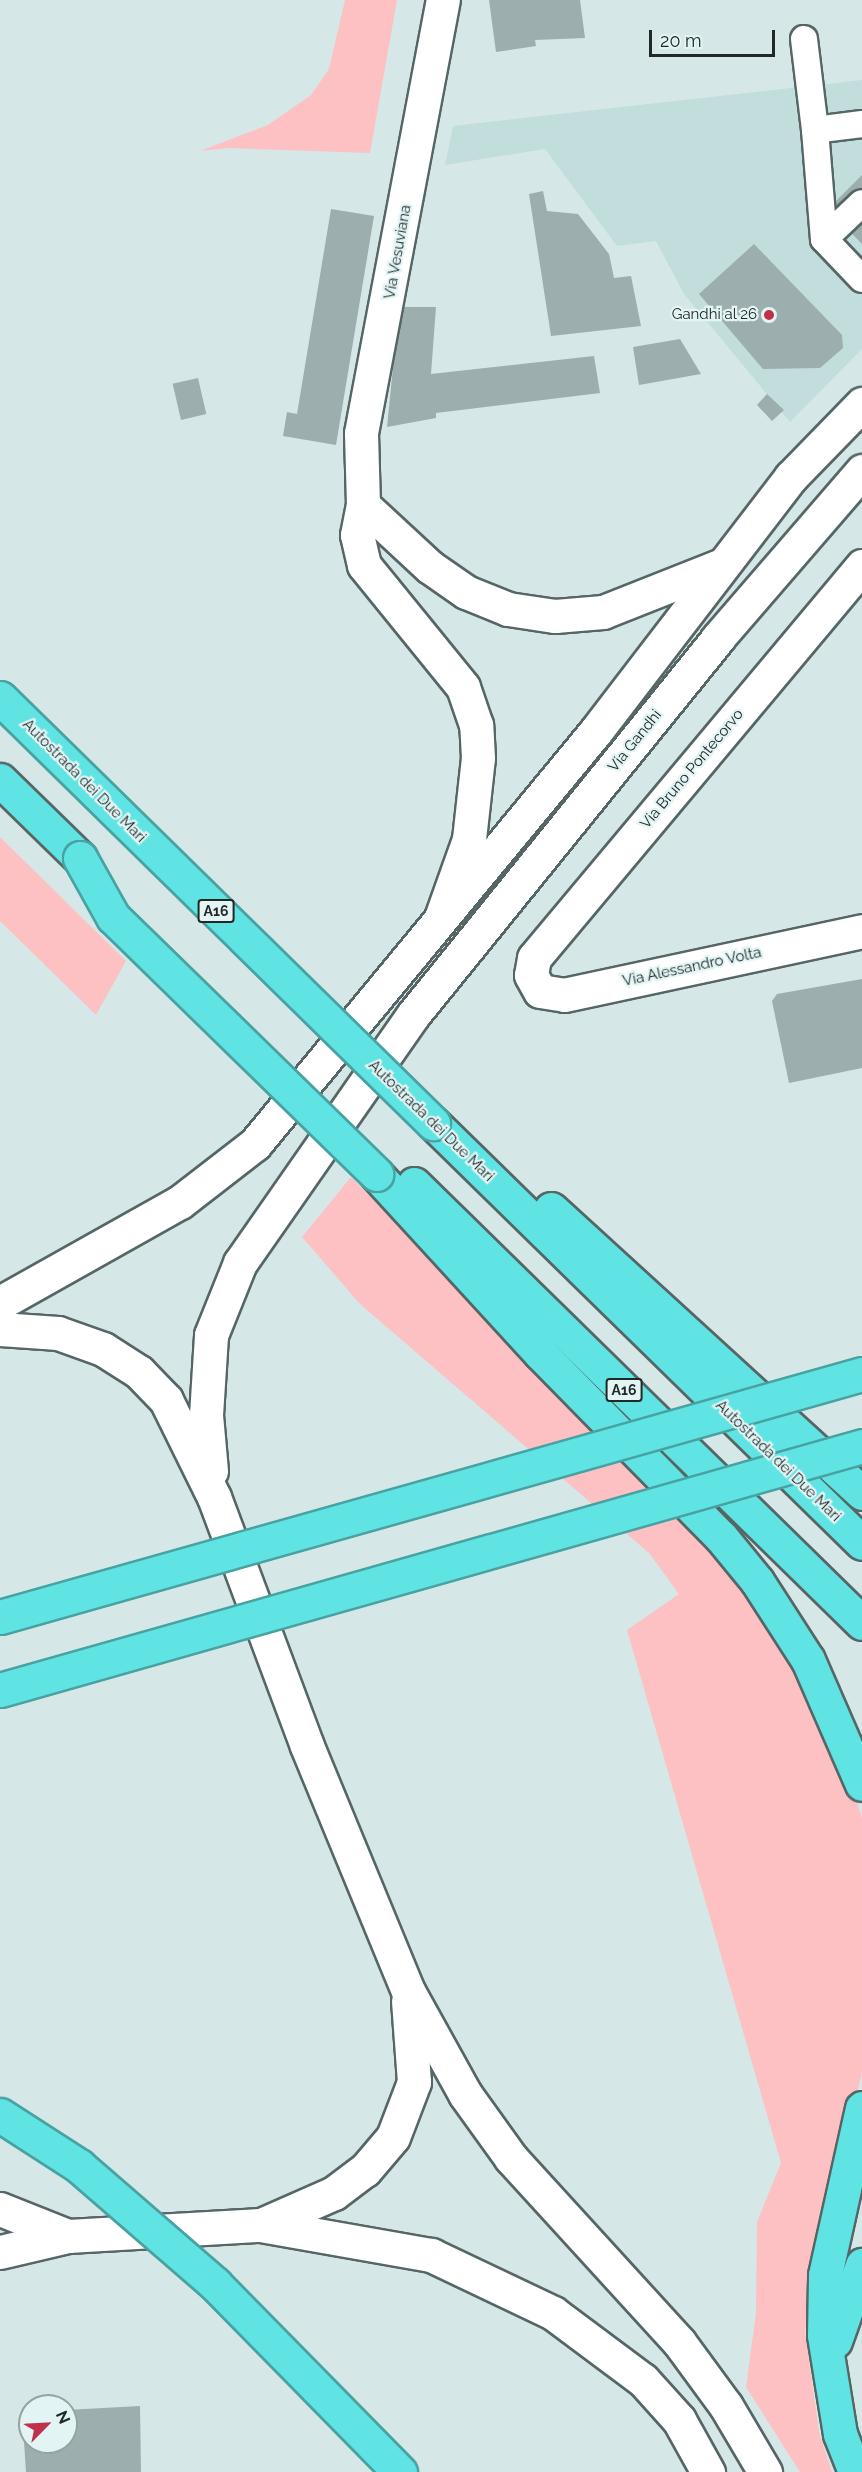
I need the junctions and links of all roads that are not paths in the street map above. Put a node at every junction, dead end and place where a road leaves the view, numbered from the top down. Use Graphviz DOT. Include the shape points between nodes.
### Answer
graph roads {
  1 [pos="443,0"];
  2 [pos="804,39"];
  3 [pos="862,124"];
  4 [pos="815,129"];
  5 [pos="862,203"];
  6 [pos="824,239"];
  7 [pos="860,273"];
  8 [pos="862,404"];
  9 [pos="862,471"];
  10 [pos="363,505"];
  11 [pos="719,566"];
  12 [pos="862,566"];
  13 [pos="0,698"];
  14 [pos="0,780"];
  15 [pos="441,917"];
  16 [pos="862,931"];
  17 [pos="531,975"];
  18 [pos="438,1118"];
  19 [pos="381,1166"];
  20 [pos="0,1303"];
  21 [pos="0,1329"];
  22 [pos="862,1374"];
  23 [pos="862,1446"];
  24 [pos="862,1493"];
  25 [pos="214,1497"];
  26 [pos="862,1543"];
  27 [pos="0,1617"];
  28 [pos="862,1623"];
  29 [pos="0,1690"];
  30 [pos="862,1784"];
  31 [pos="408,1990"];
  32 [pos="862,2108"];
  33 [pos="0,2115"];
  34 [pos="0,2209"];
  35 [pos="261,2225"];
  36 [pos="68,2236"];
  37 [pos="0,2252"];
  38 [pos="862,2265"];
  39 [pos="830,2388"];
  40 [pos="400,2472"];
  41 [pos="708,2472"];
  42 [pos="765,2472"];
  43 [pos="855,2472"];
  1 -- 10 [label="street, Via Vesuviana" via="361,433"];
  2 -- 4 [label="lane"];
  3 -- 4 [label="lane"];
  4 -- 6 [label="lane"];
  5 -- 6 [label="lane"];
  6 -- 7 [label="lane"];
  8 -- 11 [label="street" via="791,477"];
  9 -- 25 [label="street, Via Gandhi" via="717,639 413,1015 240,1263 211,1335 206,1415"];
  10 -- 11 [label="street" via="429,567 466,592 508,609 555,615 603,612"];
  10 -- 15 [label="street, Via Vesuviana" via="357,535 364,565 463,687 476,725 478,758 469,839"];
  11 -- 15 [label="street" via="596,731"];
  12 -- 17 [label="street, Via Bruno Pontecorvo" via="534,958"];
  13 -- 18 [label="highway, Autostrada dei Due Mari / A16, bridge" via="176,871"];
  14 -- 19 [label="highway, bridge" via="80,858 113,917"];
  15 -- 20 [label="street" via="255,1144 180,1202"];
  16 -- 17 [label="street, Via Alessandro Volta" via="564,995 540,991"];
  18 -- 24 [label="highway"];
  18 -- 26 [label="highway, Autostrada dei Due Mari / A16"];
  19 -- 28 [label="highway, A16"];
  19 -- 30 [label="highway" via="540,1353 721,1538 757,1581 808,1660"];
  21 -- 25 [label="street" via="58,1334 103,1349 139,1372 166,1400"];
  22 -- 27 [label="highway, bridge"];
  23 -- 29 [label="highway, bridge"];
  25 -- 31 [label="street" via="307,1746"];
  31 -- 35 [label="street" via="414,2082 393,2137 365,2170 334,2193"];
  31 -- 42 [label="street" via="465,2094 511,2158 680,2342 726,2406"];
  32 -- 39 [label="highway" via="825,2275 824,2335"];
  33 -- 40 [label="highway, bridge" via="79,2166 215,2284"];
  34 -- 36 [label="street"];
  35 -- 36 [label="street"];
  35 -- 41 [label="street" via="431,2255 553,2313 643,2380 679,2420"];
  36 -- 37 [label="street"];
  38 -- 39 [label="highway" via="836,2336"];
  39 -- 43 [label="highway" via="840,2434"];
}
